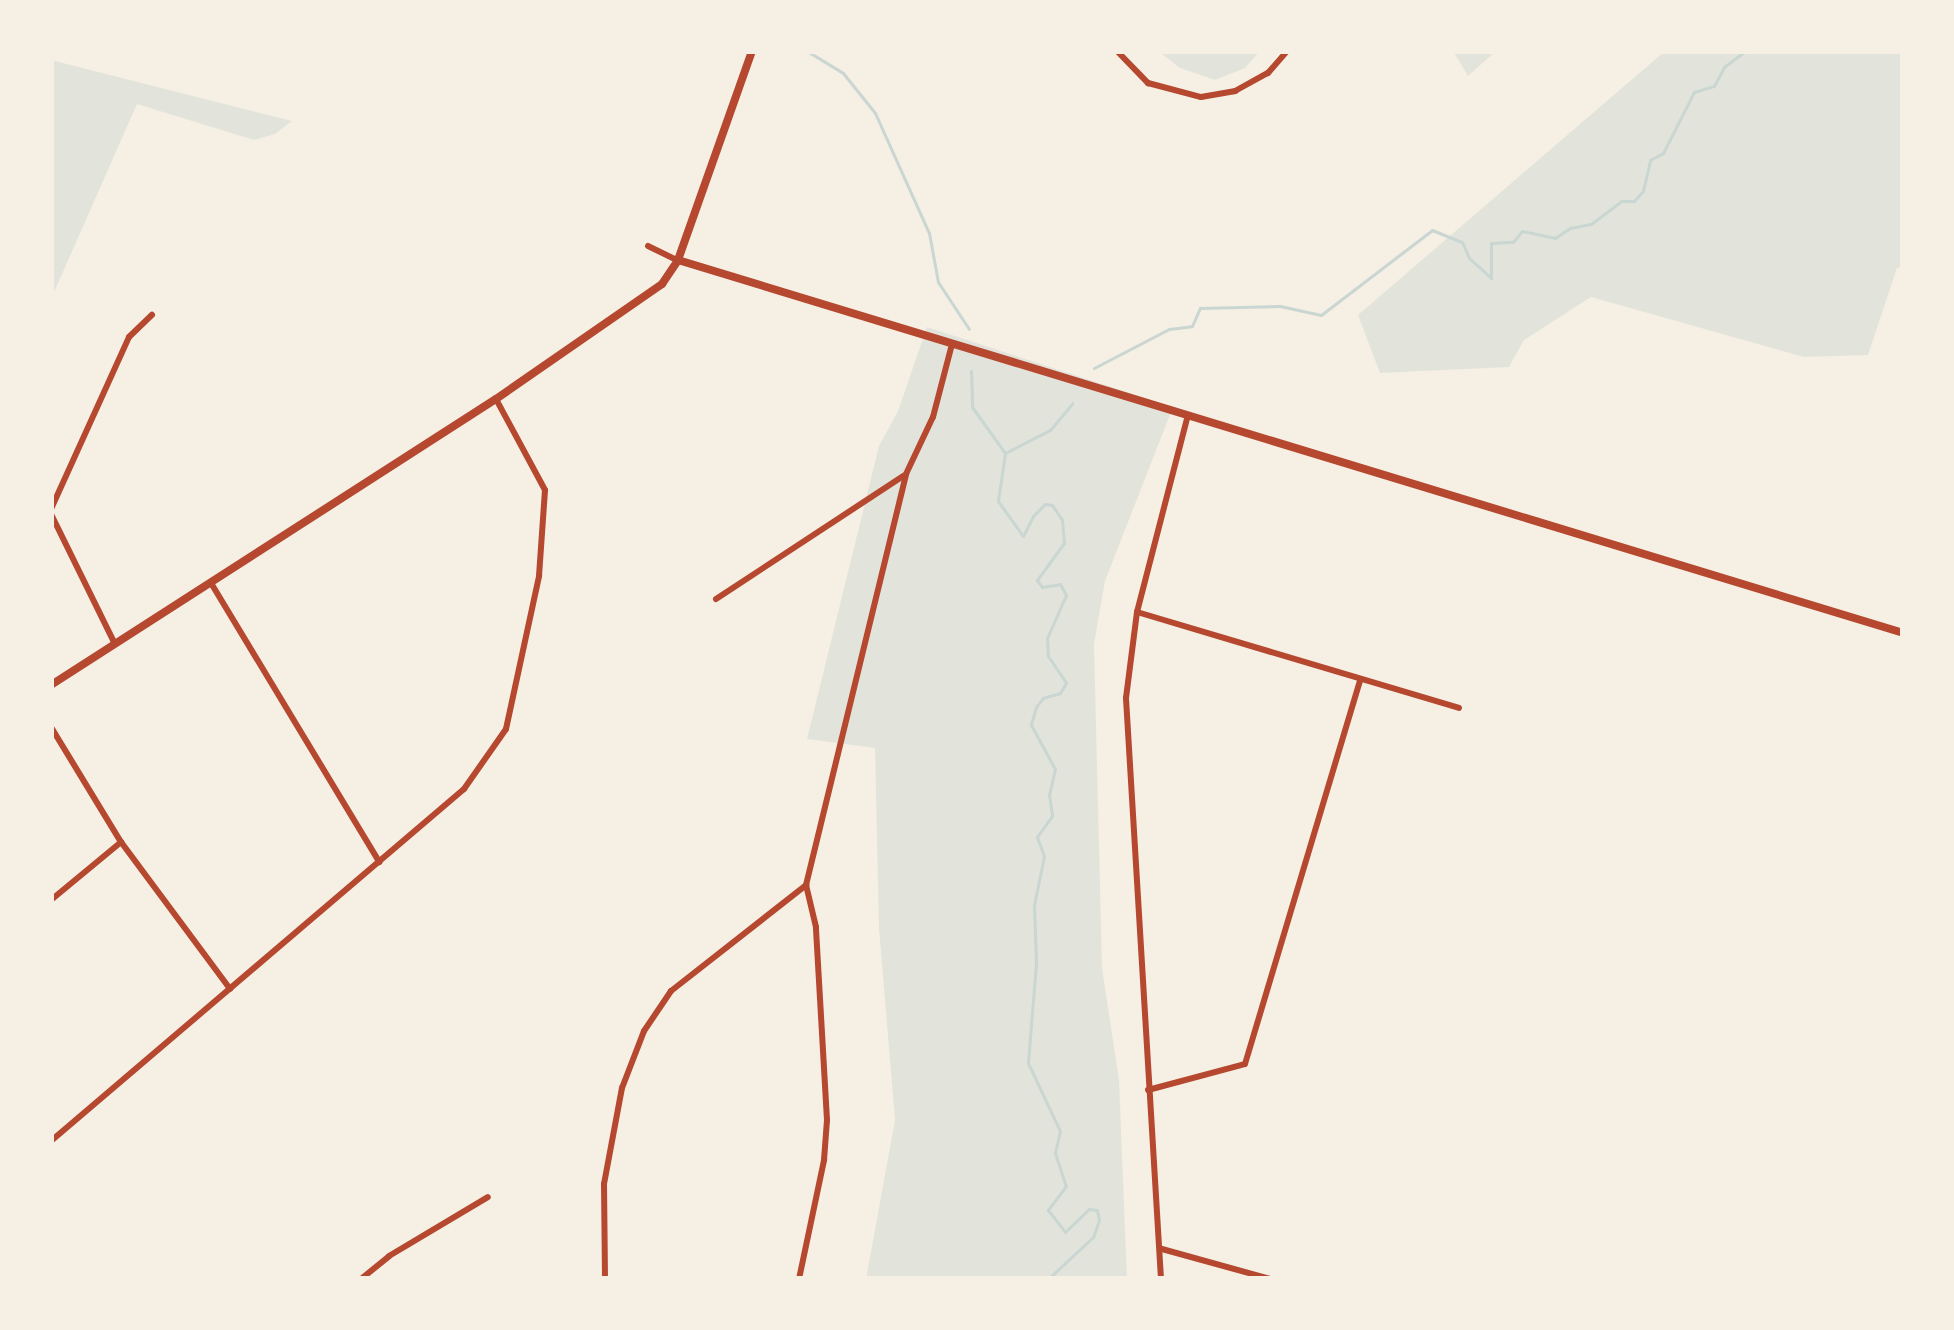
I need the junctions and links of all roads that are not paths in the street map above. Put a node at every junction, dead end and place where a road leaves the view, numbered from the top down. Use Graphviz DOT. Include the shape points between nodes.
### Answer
graph roads {
  1 [pos="752,51"];
  2 [pos="1117,51"];
  3 [pos="1287,51"];
  4 [pos="648,246"];
  5 [pos="678,260"];
  6 [pos="152,315"];
  7 [pos="952,344"];
  8 [pos="496,399"];
  9 [pos="1188,415"];
  10 [pos="906,474"];
  11 [pos="51,512"];
  12 [pos="209,580"];
  13 [pos="716,598"];
  14 [pos="1137,612"];
  15 [pos="1903,633"];
  16 [pos="114,642"];
  17 [pos="1360,681"];
  18 [pos="51,686"];
  19 [pos="1460,708"];
  20 [pos="51,727"];
  21 [pos="121,842"];
  22 [pos="379,862"];
  23 [pos="806,885"];
  24 [pos="51,900"];
  25 [pos="230,989"];
  26 [pos="1147,1091"];
  27 [pos="51,1141"];
  28 [pos="488,1198"];
  29 [pos="1162,1249"];
  30 [pos="361,1279"];
  31 [pos="605,1279"];
  32 [pos="799,1279"];
  33 [pos="1161,1279"];
  34 [pos="1270,1279"];
  1 -- 5 [label="street"];
  2 -- 3 [label="street" via="1148,83 1201,97 1235,91"];
  4 -- 5 [label="street"];
  5 -- 7 [label="street"];
  5 -- 8 [label="street" via="662,284"];
  6 -- 11 [label="street" via="129,337"];
  7 -- 9 [label="street"];
  7 -- 10 [label="street"];
  8 -- 12 [label="street"];
  8 -- 22 [label="street" via="544,490 525,659 506,729 464,789"];
  9 -- 14 [label="street"];
  9 -- 15 [label="street"];
  10 -- 13 [label="street"];
  10 -- 23 [label="street"];
  11 -- 16 [label="street"];
  12 -- 16 [label="street"];
  12 -- 22 [label="street"];
  14 -- 17 [label="street"];
  14 -- 26 [label="street" via="1126,698"];
  16 -- 18 [label="street"];
  17 -- 19 [label="street"];
  17 -- 26 [label="street" via="1245,1064"];
  20 -- 21 [label="street"];
  21 -- 24 [label="street"];
  21 -- 25 [label="street"];
  22 -- 25 [label="street"];
  23 -- 31 [label="street" via="671,991 644,1031 622,1088 604,1184"];
  23 -- 32 [label="street" via="827,1120"];
  25 -- 27 [label="street"];
  26 -- 29 [label="street"];
  28 -- 30 [label="street"];
  29 -- 33 [label="street"];
  29 -- 34 [label="street"];
}
